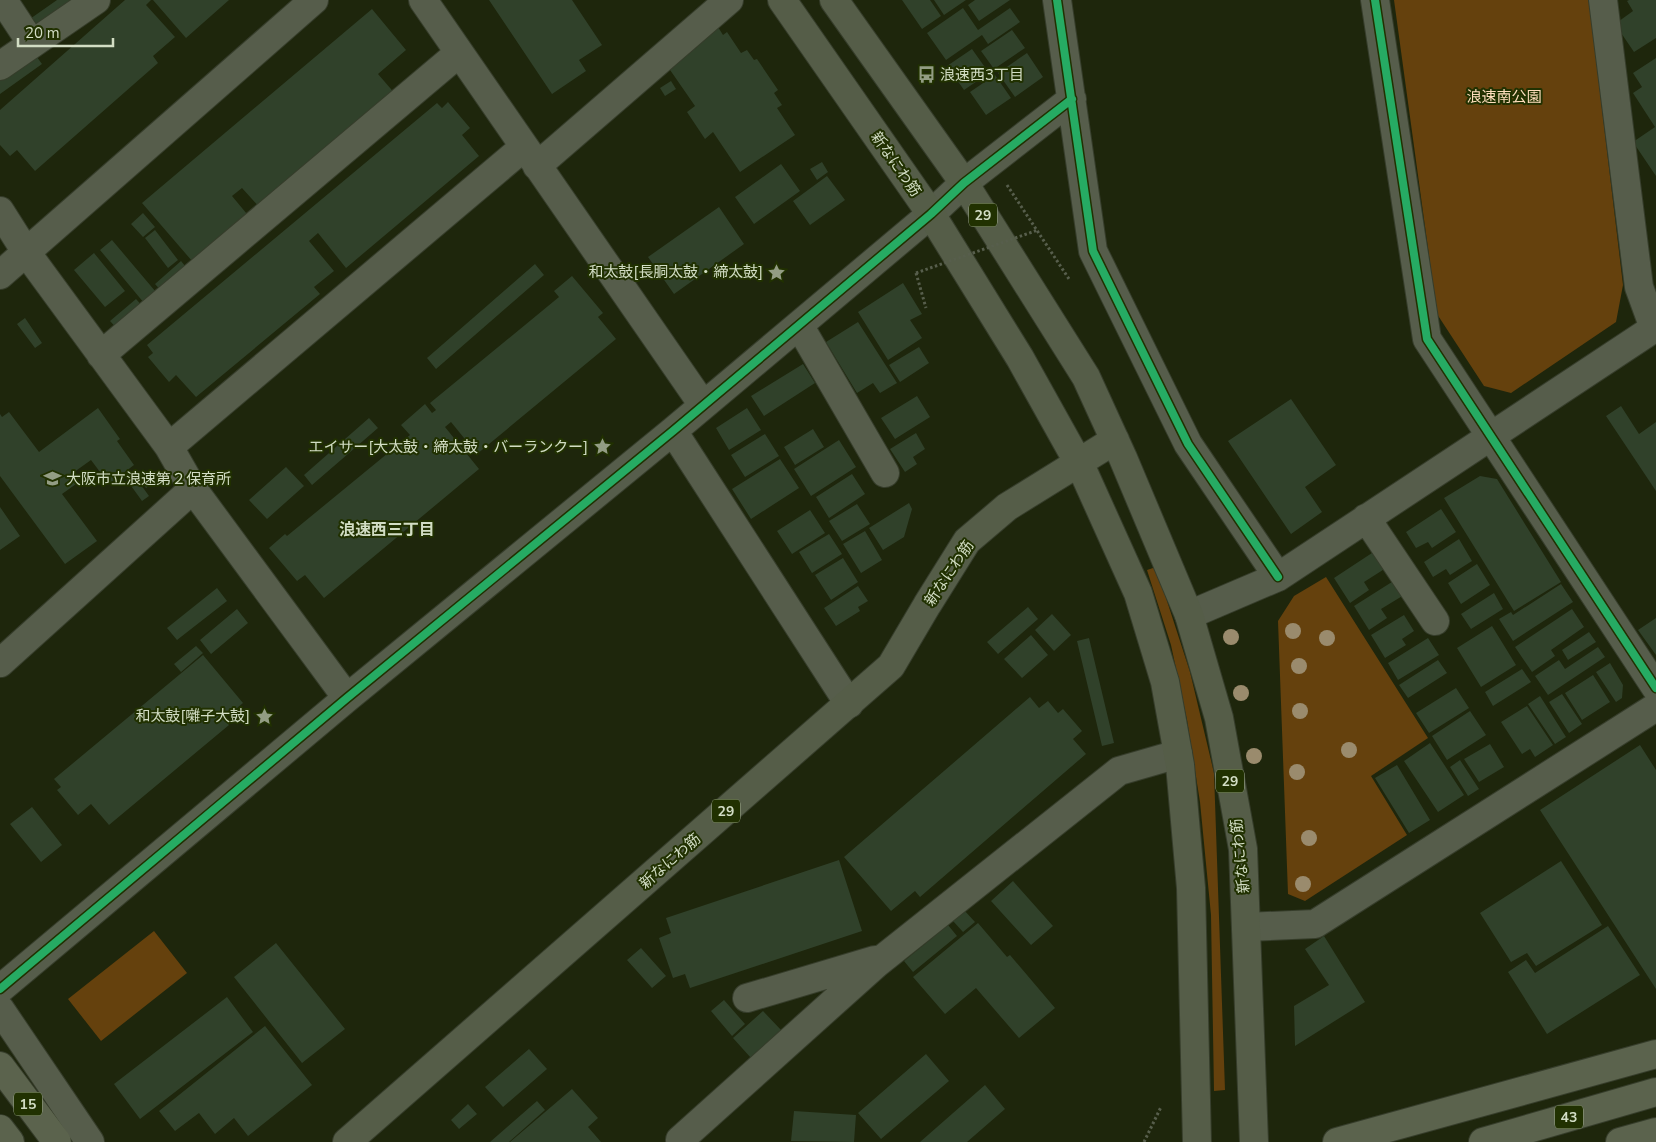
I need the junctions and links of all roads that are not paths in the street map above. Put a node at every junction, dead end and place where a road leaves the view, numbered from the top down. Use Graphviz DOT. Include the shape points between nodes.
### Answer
graph roads {
  1 [pos="3,0"];
  2 [pos="96,0"];
  3 [pos="314,0"];
  4 [pos="423,0"];
  5 [pos="729,0"];
  6 [pos="782,0"];
  7 [pos="834,0"];
  8 [pos="1056,0"];
  9 [pos="1375,0"];
  10 [pos="1603,0"];
  11 [pos="32,44"];
  12 [pos="459,53"];
  13 [pos="0,66"];
  14 [pos="1072,99"];
  15 [pos="531,156"];
  16 [pos="964,183"];
  17 [pos="0,211"];
  18 [pos="931,214"];
  19 [pos="26,252"];
  20 [pos="0,275"];
  21 [pos="799,325"];
  22 [pos="1655,327"];
  23 [pos="101,354"];
  24 [pos="703,405"];
  25 [pos="673,431"];
  26 [pos="1490,435"];
  27 [pos="1115,440"];
  28 [pos="170,447"];
  29 [pos="1079,463"];
  30 [pos="885,473"];
  31 [pos="193,488"];
  32 [pos="1366,518"];
  33 [pos="1278,577"];
  34 [pos="1189,615"];
  35 [pos="1434,621"];
  36 [pos="0,663"];
  37 [pos="1656,688"];
  38 [pos="347,698"];
  39 [pos="849,704"];
  40 [pos="1656,707"];
  41 [pos="1178,754"];
  42 [pos="1246,927"];
  43 [pos="886,956"];
  44 [pos="0,989"];
  45 [pos="747,998"];
  46 [pos="0,1008"];
  47 [pos="1656,1054"];
  48 [pos="0,1066"];
  49 [pos="1656,1092"];
  50 [pos="0,1129"];
  51 [pos="1656,1132"];
  52 [pos="678,1141"];
  53 [pos="10,1142"];
  54 [pos="57,1142"];
  55 [pos="90,1142"];
  56 [pos="348,1142"];
  57 [pos="1197,1142"];
  58 [pos="1254,1142"];
  59 [pos="1337,1142"];
  60 [pos="1483,1142"];
  61 [pos="1620,1142"];
  1 -- 11 [label="street"];
  2 -- 11 [label="street"];
  3 -- 19 [label="street"];
  4 -- 12 [label="street"];
  5 -- 15 [label="street"];
  6 -- 18 [label="main road, 新なにわ筋"];
  7 -- 16 [label="main road, 新なにわ筋 / 29"];
  8 -- 14 [label="street"];
  9 -- 26 [label="street" via="1427,339"];
  10 -- 22 [label="street" via="1639,287"];
  11 -- 13 [label="street"];
  12 -- 15 [label="street"];
  12 -- 23 [label="street"];
  14 -- 16 [label="street"];
  14 -- 33 [label="street" via="1093,252 1188,444"];
  15 -- 24 [label="street"];
  15 -- 28 [label="street"];
  16 -- 18 [label="street"];
  16 -- 27 [label="main road, 新なにわ筋 / 29" via="1086,377"];
  17 -- 19 [label="street"];
  18 -- 21 [label="street"];
  18 -- 29 [label="main road, 新なにわ筋" via="1020,358"];
  19 -- 20 [label="street"];
  19 -- 23 [label="street"];
  21 -- 24 [label="street"];
  21 -- 30 [label="street"];
  22 -- 26 [label="street"];
  23 -- 28 [label="street"];
  24 -- 25 [label="street"];
  25 -- 38 [label="street"];
  25 -- 39 [label="street"];
  26 -- 32 [label="street"];
  26 -- 37 [label="street"];
  27 -- 29 [label="main road, 新なにわ筋 / 29"];
  27 -- 34 [label="main road, 新なにわ筋 / 29"];
  28 -- 31 [label="street"];
  29 -- 39 [label="main road, 新なにわ筋 / 29" via="1008,506 967,542 891,666"];
  29 -- 41 [label="main road, 新なにわ筋" via="1138,593 1165,682"];
  31 -- 36 [label="street"];
  31 -- 38 [label="street"];
  32 -- 33 [label="street"];
  32 -- 35 [label="street"];
  33 -- 34 [label="street"];
  34 -- 42 [label="main road, 新なにわ筋 / 29" via="1218,718 1243,849"];
  38 -- 44 [label="street"];
  39 -- 56 [label="main road, 新なにわ筋 / 29"];
  40 -- 42 [label="street" via="1315,924"];
  41 -- 43 [label="street" via="1119,771"];
  41 -- 57 [label="main road, 新なにわ筋" via="1191,888"];
  42 -- 58 [label="main road, 新なにわ筋 / 29"];
  43 -- 45 [label="street"];
  43 -- 52 [label="street"];
  46 -- 55 [label="street"];
  47 -- 59 [label="highway"];
  48 -- 54 [label="highway, 15"];
  49 -- 60 [label="highway, 43"];
  50 -- 53 [label="highway, 15"];
  51 -- 61 [label="highway"];
}
